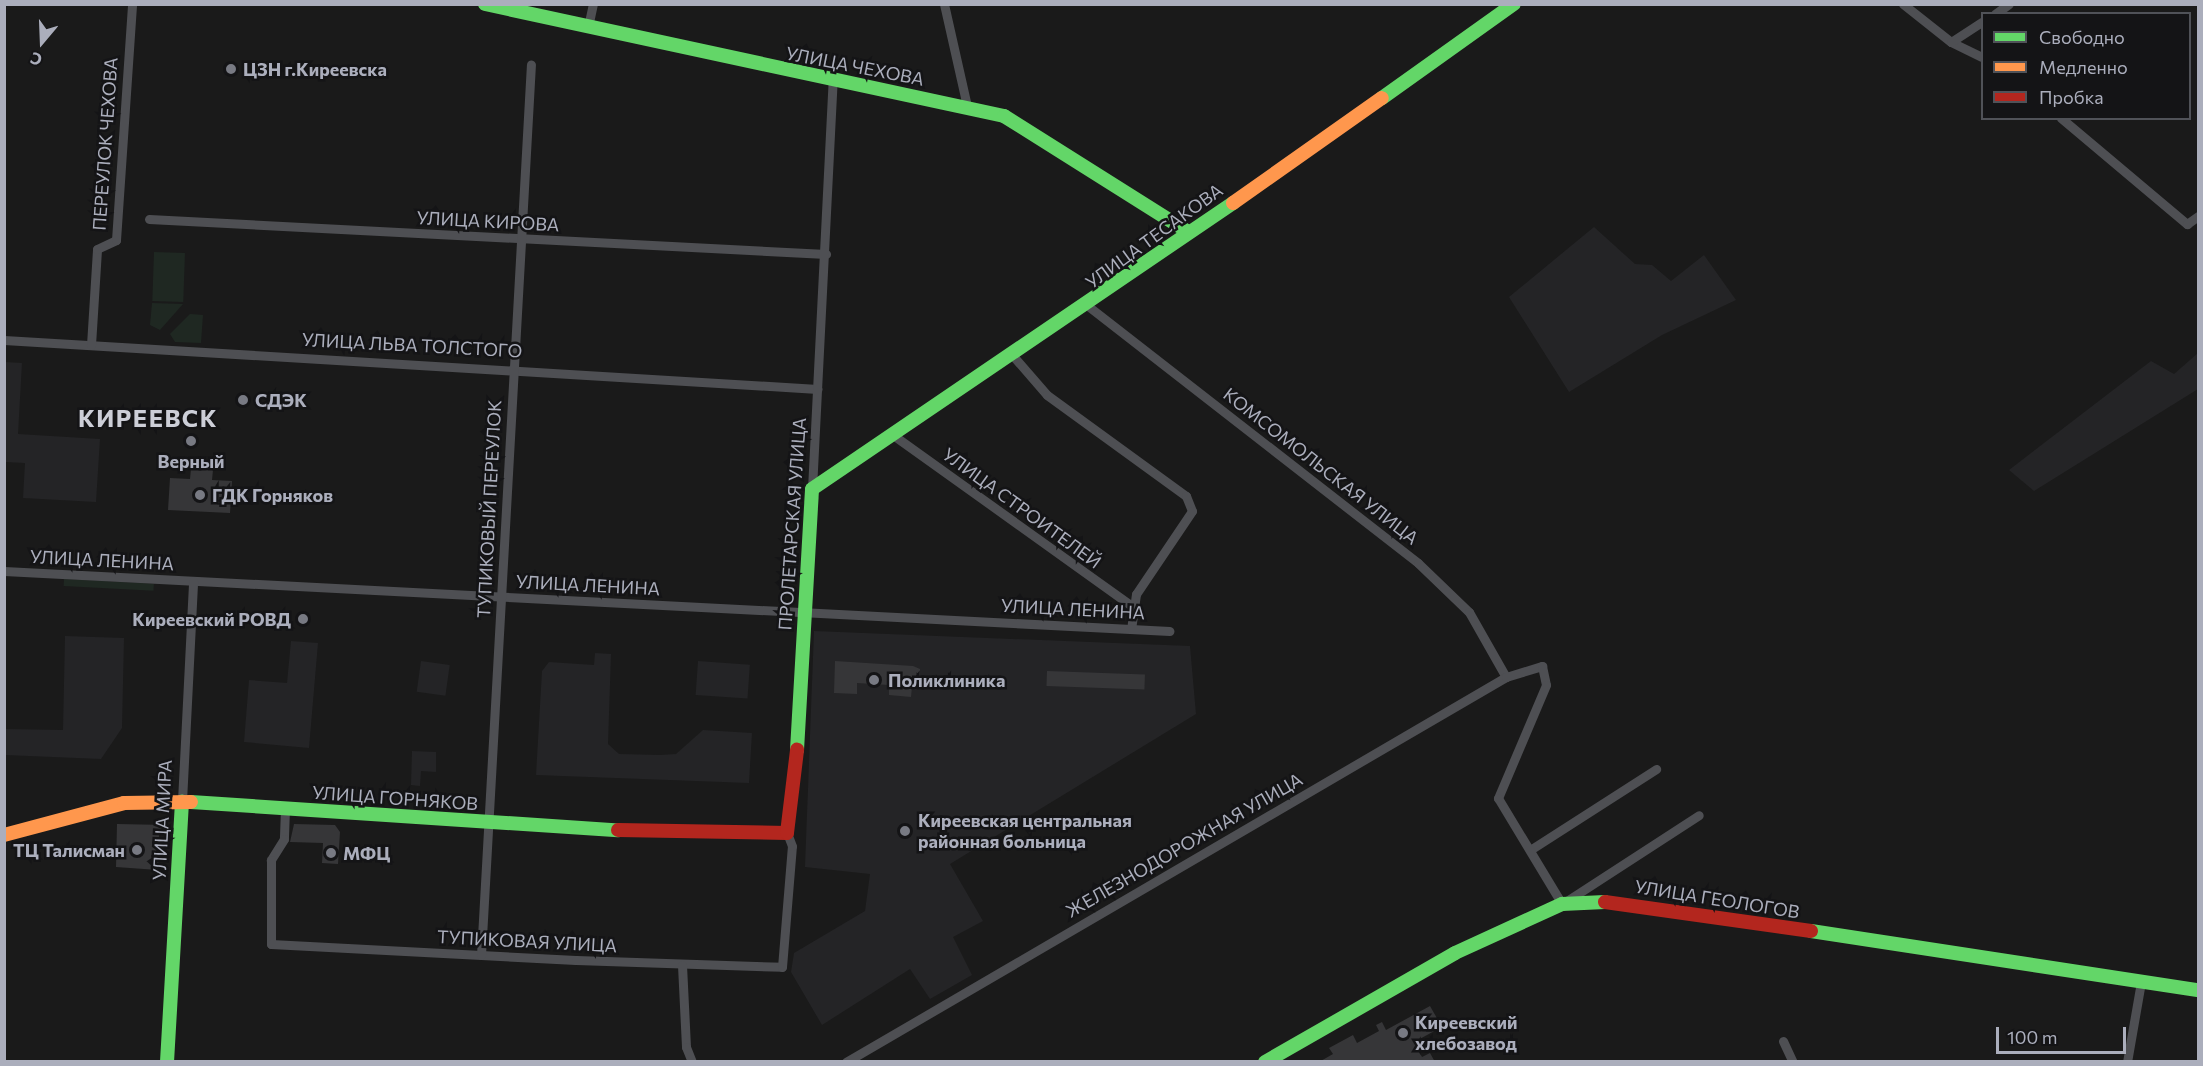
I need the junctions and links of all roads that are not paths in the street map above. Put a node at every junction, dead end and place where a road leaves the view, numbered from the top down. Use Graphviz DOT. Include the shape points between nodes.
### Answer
graph roads {
  1 [pos="132,4"];
  2 [pos="485,4"];
  3 [pos="593,4"];
  4 [pos="944,4"];
  5 [pos="1514,4"];
  6 [pos="1903,4"];
  7 [pos="1981,23"];
  8 [pos="588,27"];
  9 [pos="1951,42"];
  10 [pos="1981,56"];
  11 [pos="531,64"];
  12 [pos="833,81"];
  13 [pos="968,106"];
  14 [pos="2063,120"];
  15 [pos="2199,216"];
  16 [pos="149,219"];
  17 [pos="1188,232"];
  18 [pos="520,239"];
  19 [pos="826,254"];
  20 [pos="1088,306"];
  21 [pos="4,340"];
  22 [pos="92,345"];
  23 [pos="1014,357"];
  24 [pos="513,367"];
  25 [pos="818,389"];
  26 [pos="893,435"];
  27 [pos="812,489"];
  28 [pos="4,572"];
  29 [pos="193,581"];
  30 [pos="500,597"];
  31 [pos="1133,607"];
  32 [pos="804,614"];
  33 [pos="1131,628"];
  34 [pos="1169,631"];
  35 [pos="1506,677"];
  36 [pos="1656,769"];
  37 [pos="182,801"];
  38 [pos="285,808"];
  39 [pos="1700,815"];
  40 [pos="488,823"];
  41 [pos="787,833"];
  42 [pos="4,835"];
  43 [pos="1530,850"];
  44 [pos="1562,904"];
  45 [pos="481,955"];
  46 [pos="682,965"];
  47 [pos="782,967"];
  48 [pos="2141,982"];
  49 [pos="2199,990"];
  50 [pos="1783,1041"];
  51 [pos="167,1062"];
  52 [pos="692,1062"];
  53 [pos="846,1062"];
  54 [pos="1265,1062"];
  55 [pos="1793,1062"];
  56 [pos="2127,1062"];
  1 -- 22 [label="street, ПЕРЕУЛОК ЧЕХОВА" via="116,240 97,249"];
  2 -- 8 [label="main road, УЛИЦА ЧЕХОВА"];
  3 -- 8 [label="street"];
  4 -- 13 [label="street"];
  5 -- 17 [label="main road, УЛИЦА ТЕСАКОВА"];
  6 -- 9 [label="street"];
  7 -- 9 [label="street"];
  8 -- 12 [label="main road, УЛИЦА ЧЕХОВА"];
  9 -- 10 [label="street"];
  11 -- 18 [label="street, ТУПИКОВЫЙ ПЕРЕУЛОК"];
  12 -- 13 [label="main road, УЛИЦА ЧЕХОВА"];
  12 -- 19 [label="street, ПРОЛЕТАРСКАЯ УЛИЦА"];
  13 -- 17 [label="main road, УЛИЦА ЧЕХОВА" via="1026,126"];
  14 -- 15 [label="street" via="2187,224"];
  16 -- 18 [label="street, УЛИЦА КИРОВА"];
  17 -- 20 [label="main road, УЛИЦА ТЕСАКОВА"];
  18 -- 19 [label="street, УЛИЦА КИРОВА"];
  18 -- 24 [label="street, ТУПИКОВЫЙ ПЕРЕУЛОК"];
  19 -- 25 [label="street, ПРОЛЕТАРСКАЯ УЛИЦА"];
  20 -- 23 [label="main road, УЛИЦА ТЕСАКОВА"];
  20 -- 35 [label="street, КОМСОМОЛЬСКАЯ УЛИЦА" via="1418,563 1469,612"];
  21 -- 22 [label="street, УЛИЦА ЛЬВА ТОЛСТОГО"];
  22 -- 24 [label="street, УЛИЦА ЛЬВА ТОЛСТОГО"];
  23 -- 26 [label="main road, УЛИЦА ТЕСАКОВА"];
  23 -- 31 [label="street" via="1047,395 1186,496 1192,511 1136,594"];
  24 -- 25 [label="street, УЛИЦА ЛЬВА ТОЛСТОГО"];
  24 -- 30 [label="street, ТУПИКОВЫЙ ПЕРЕУЛОК"];
  25 -- 27 [label="street, ПРОЛЕТАРСКАЯ УЛИЦА"];
  26 -- 27 [label="main road, УЛИЦА ТЕСАКОВА"];
  26 -- 31 [label="street, УЛИЦА СТРОИТЕЛЕЙ"];
  27 -- 32 [label="main road, ПРОЛЕТАРСКАЯ УЛИЦА"];
  28 -- 29 [label="street, УЛИЦА ЛЕНИНА"];
  29 -- 30 [label="street, УЛИЦА ЛЕНИНА"];
  29 -- 37 [label="street, УЛИЦА МИРА"];
  30 -- 32 [label="street, УЛИЦА ЛЕНИНА"];
  30 -- 40 [label="street, ТУПИКОВЫЙ ПЕРЕУЛОК"];
  31 -- 33 [label="street"];
  32 -- 33 [label="street, УЛИЦА ЛЕНИНА"];
  32 -- 41 [label="main road, ПРОЛЕТАРСКАЯ УЛИЦА" via="794,796"];
  33 -- 34 [label="street, УЛИЦА ЛЕНИНА"];
  35 -- 43 [label="street, ЖЕЛЕЗНОДОРОЖНАЯ УЛИЦА" via="1542,666 1546,685 1498,798"];
  35 -- 53 [label="street, ЖЕЛЕЗНОДОРОЖНАЯ УЛИЦА"];
  36 -- 43 [label="street"];
  37 -- 38 [label="main road, УЛИЦА ГОРНЯКОВ"];
  37 -- 42 [label="main road, УЛИЦА ГОРНЯКОВ" via="124,802"];
  37 -- 51 [label="main road, УЛИЦА МИРА"];
  38 -- 40 [label="main road, УЛИЦА ГОРНЯКОВ"];
  38 -- 45 [label="street, ТУПИКОВАЯ УЛИЦА" via="284,839 271,860 270,944"];
  39 -- 44 [label="street"];
  40 -- 41 [label="main road, УЛИЦА ГОРНЯКОВ"];
  40 -- 45 [label="street, ТУПИКОВЫЙ ПЕРЕУЛОК"];
  41 -- 47 [label="street, ПРОЛЕТАРСКАЯ УЛИЦА" via="792,846"];
  43 -- 44 [label="street"];
  44 -- 48 [label="main road, УЛИЦА ГЕОЛОГОВ" via="1618,902"];
  44 -- 54 [label="main road, УЛИЦА ГЕОЛОГОВ" via="1455,953"];
  45 -- 46 [label="street, ТУПИКОВАЯ УЛИЦА"];
  46 -- 47 [label="street, ТУПИКОВАЯ УЛИЦА"];
  46 -- 52 [label="street" via="686,1047"];
  48 -- 49 [label="main road, УЛИЦА ГЕОЛОГОВ"];
  48 -- 56 [label="street"];
  50 -- 55 [label="street"];
}
